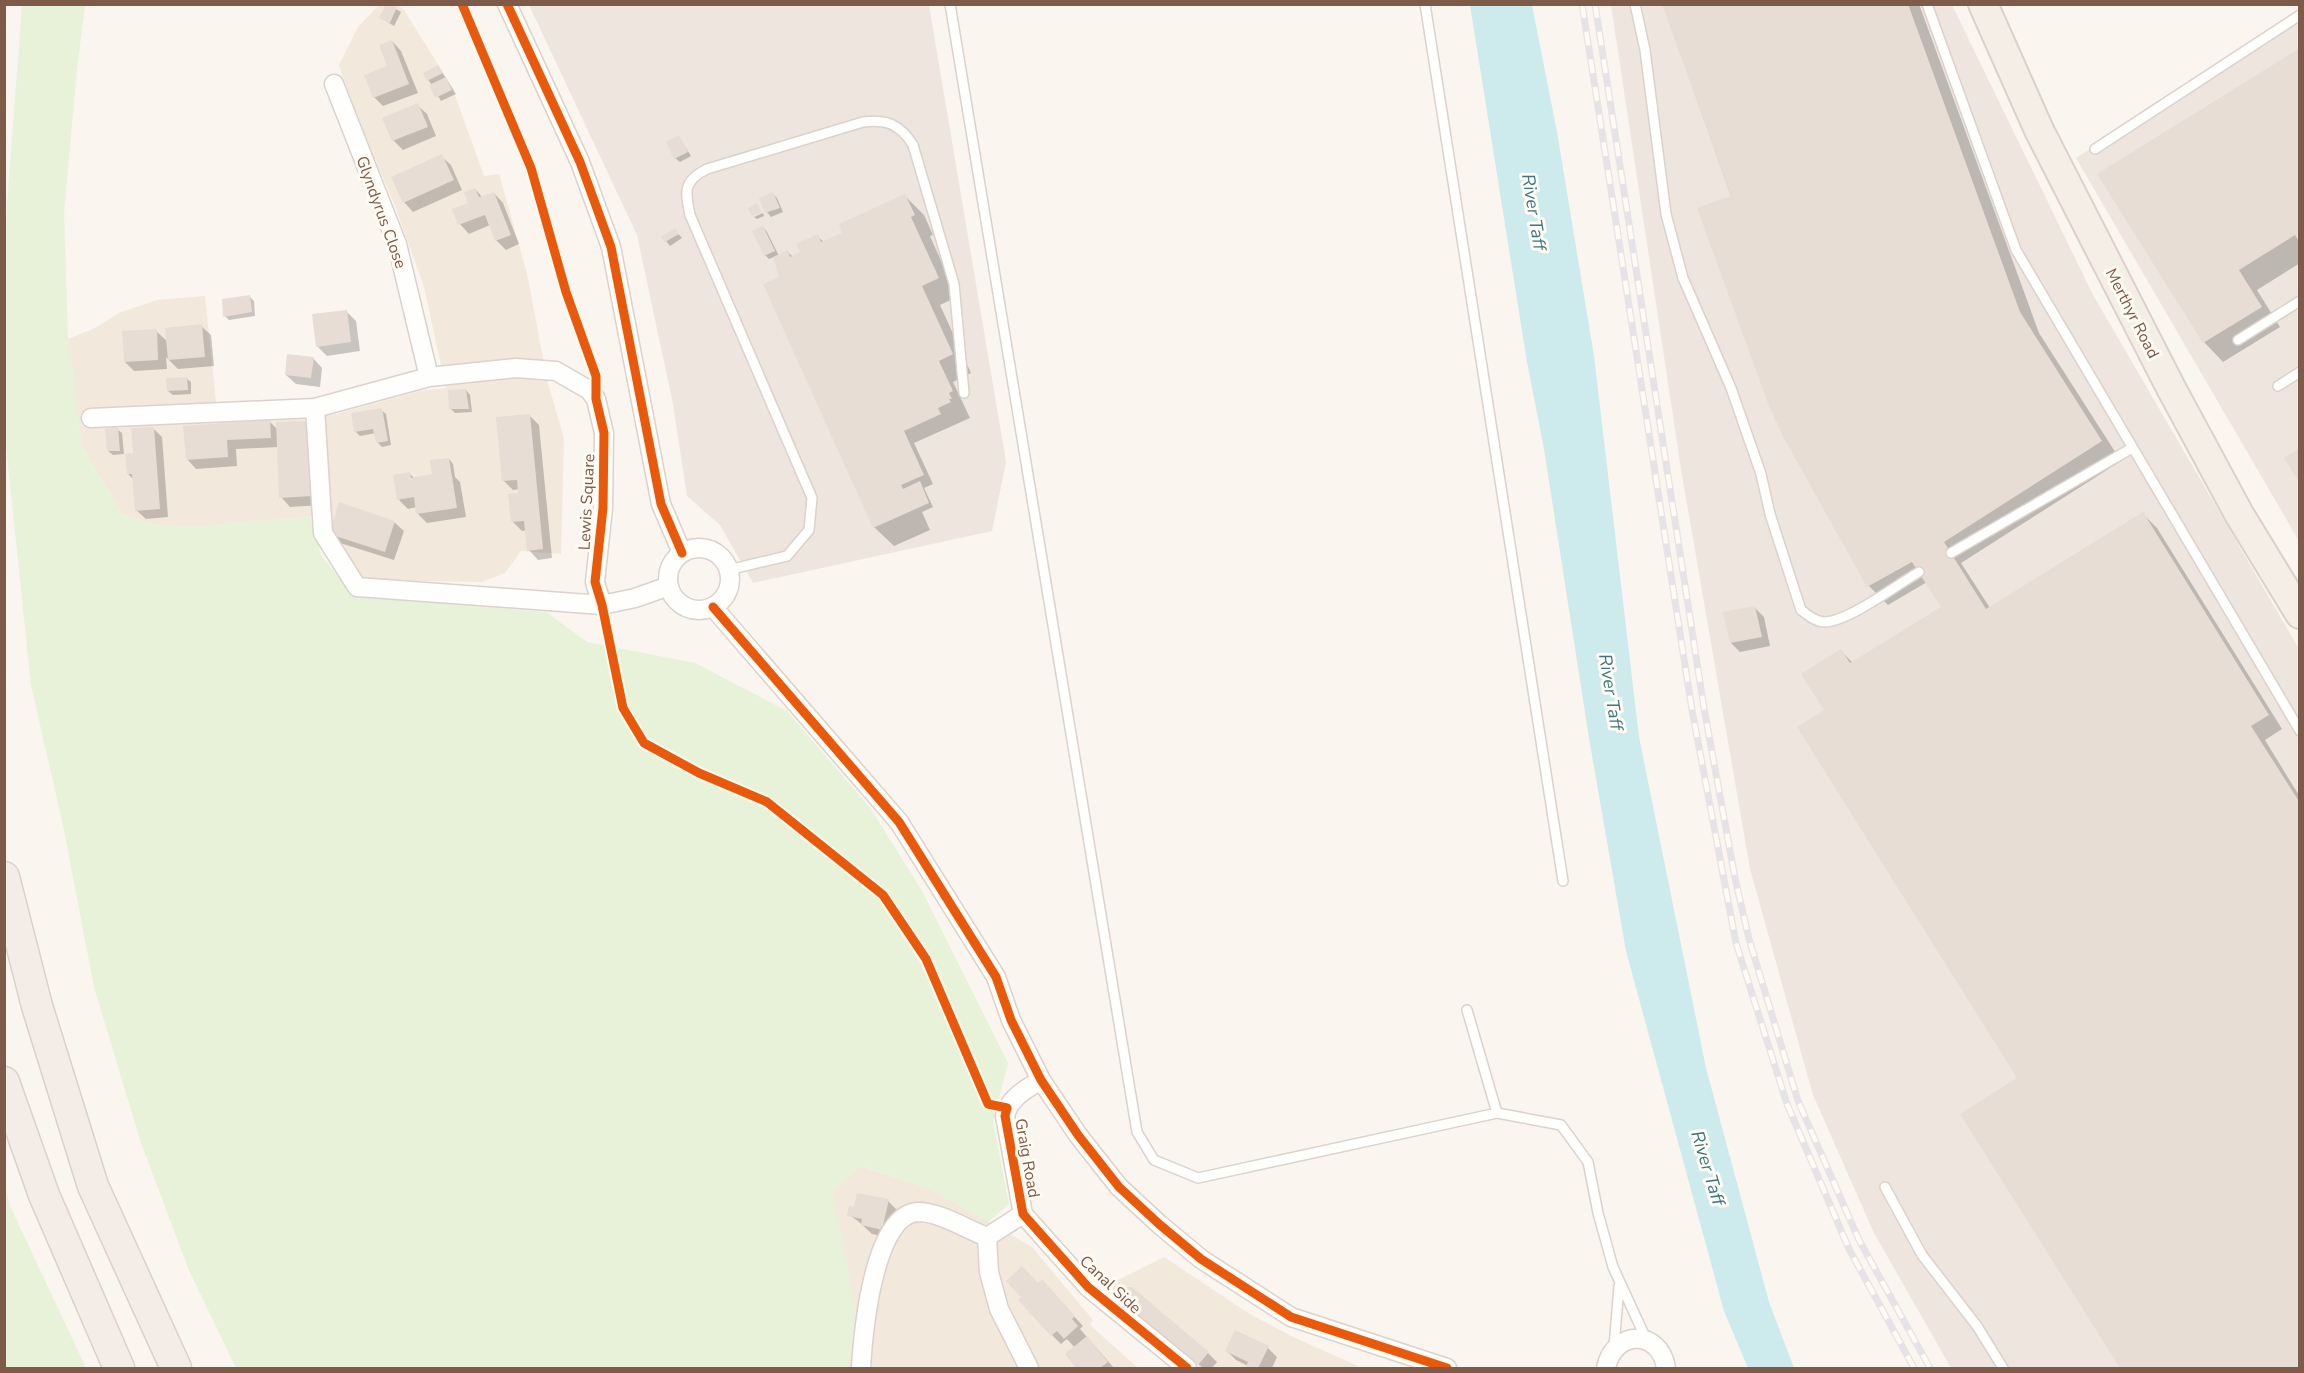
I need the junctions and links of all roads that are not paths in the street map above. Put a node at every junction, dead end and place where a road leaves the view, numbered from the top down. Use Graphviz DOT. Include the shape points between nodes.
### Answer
graph roads {
  1 [pos="507,4"];
  2 [pos="950,4"];
  3 [pos="1425,4"];
  4 [pos="1635,4"];
  5 [pos="1927,4"];
  6 [pos="1983,4"];
  7 [pos="2300,15"];
  8 [pos="334,84"];
  9 [pos="2095,149"];
  10 [pos="2300,301"];
  11 [pos="2238,340"];
  12 [pos="2300,372"];
  13 [pos="429,377"];
  14 [pos="2278,386"];
  15 [pos="964,393"];
  16 [pos="315,408"];
  17 [pos="91,418"];
  18 [pos="2132,448"];
  19 [pos="1951,553"];
  20 [pos="682,554"];
  21 [pos="728,570"];
  22 [pos="1919,572"];
  23 [pos="669,586"];
  24 [pos="602,605"];
  25 [pos="713,607"];
  26 [pos="2300,614"];
  27 [pos="2300,731"];
  28 [pos="4,877"];
  29 [pos="1563,881"];
  30 [pos="1467,1010"];
  31 [pos="1041,1080"];
  32 [pos="4,1082"];
  33 [pos="1497,1113"];
  34 [pos="1885,1187"];
  35 [pos="1023,1214"];
  36 [pos="987,1237"];
  37 [pos="1619,1284"];
  38 [pos="1647,1341"];
  39 [pos="1605,1362"];
  40 [pos="118,1368"];
  41 [pos="176,1368"];
  42 [pos="861,1368"];
  43 [pos="1029,1368"];
  44 [pos="1187,1368"];
  45 [pos="1447,1368"];
  46 [pos="1666,1368"];
  47 [pos="2003,1368"];
  1 -- 20 [label="street" via="580,162 610,247 661,504"];
  2 -- 33 [label="lane" via="1137,1132 1154,1160 1198,1178"];
  3 -- 29 [label="lane"];
  4 -- 22 [label="lane" via="1645,50 1666,214 1683,278 1731,388 1801,610 1824,622 1843,618"];
  5 -- 18 [label="lane" via="2016,250"];
  6 -- 26 [label="main road, Merthyr Road" via="2039,130 2171,388 2239,514"];
  7 -- 9 [label="lane"];
  8 -- 13 [label="street, Glyndyrus Close" via="397,244"];
  10 -- 11 [label="lane"];
  12 -- 14 [label="lane"];
  13 -- 16 [label="street, Lewis Square"];
  13 -- 24 [label="street, Lewis Square" via="516,368 556,371 589,390 596,399 604,433 603,508 595,582"];
  15 -- 21 [label="lane" via="954,284 913,145 899,128 889,122 862,122 697,174 688,182 690,214 812,498 808,530 787,556"];
  16 -- 17 [label="street, Lewis Square"];
  16 -- 24 [label="street" via="323,533 357,587"];
  18 -- 19 [label="lane"];
  18 -- 27 [label="lane"];
  20 -- 21 [label="street" via="699,548 709,550 717,554"];
  20 -- 23 [label="street" via="670,568"];
  21 -- 25 [label="street" via="729,587"];
  23 -- 24 [label="street"];
  23 -- 25 [label="street" via="672,596 686,607"];
  25 -- 31 [label="street" via="899,822 996,977 1011,1020"];
  28 -- 41 [label="highway" via="37,1006 93,1186"];
  30 -- 33 [label="lane"];
  31 -- 35 [label="street, Graig Road" via="1020,1093 1005,1116"];
  31 -- 45 [label="street" via="1119,1187 1200,1259 1291,1317"];
  32 -- 40 [label="highway" via="44,1195"];
  33 -- 37 [label="lane" via="1560,1125 1588,1162"];
  34 -- 47 [label="lane" via="1922,1255 1977,1326"];
  35 -- 36 [label="street, Graig Road"];
  35 -- 44 [label="street, Canal Side" via="1088,1287"];
  36 -- 42 [label="street" via="930,1213 915,1212 894,1227 873,1278"];
  36 -- 43 [label="street" via="989,1272 999,1309"];
  37 -- 38 [label="lane"];
  37 -- 39 [label="lane"];
  38 -- 39 [label="street" via="1622,1342"];
  38 -- 46 [label="street" via="1659,1349"];
}
